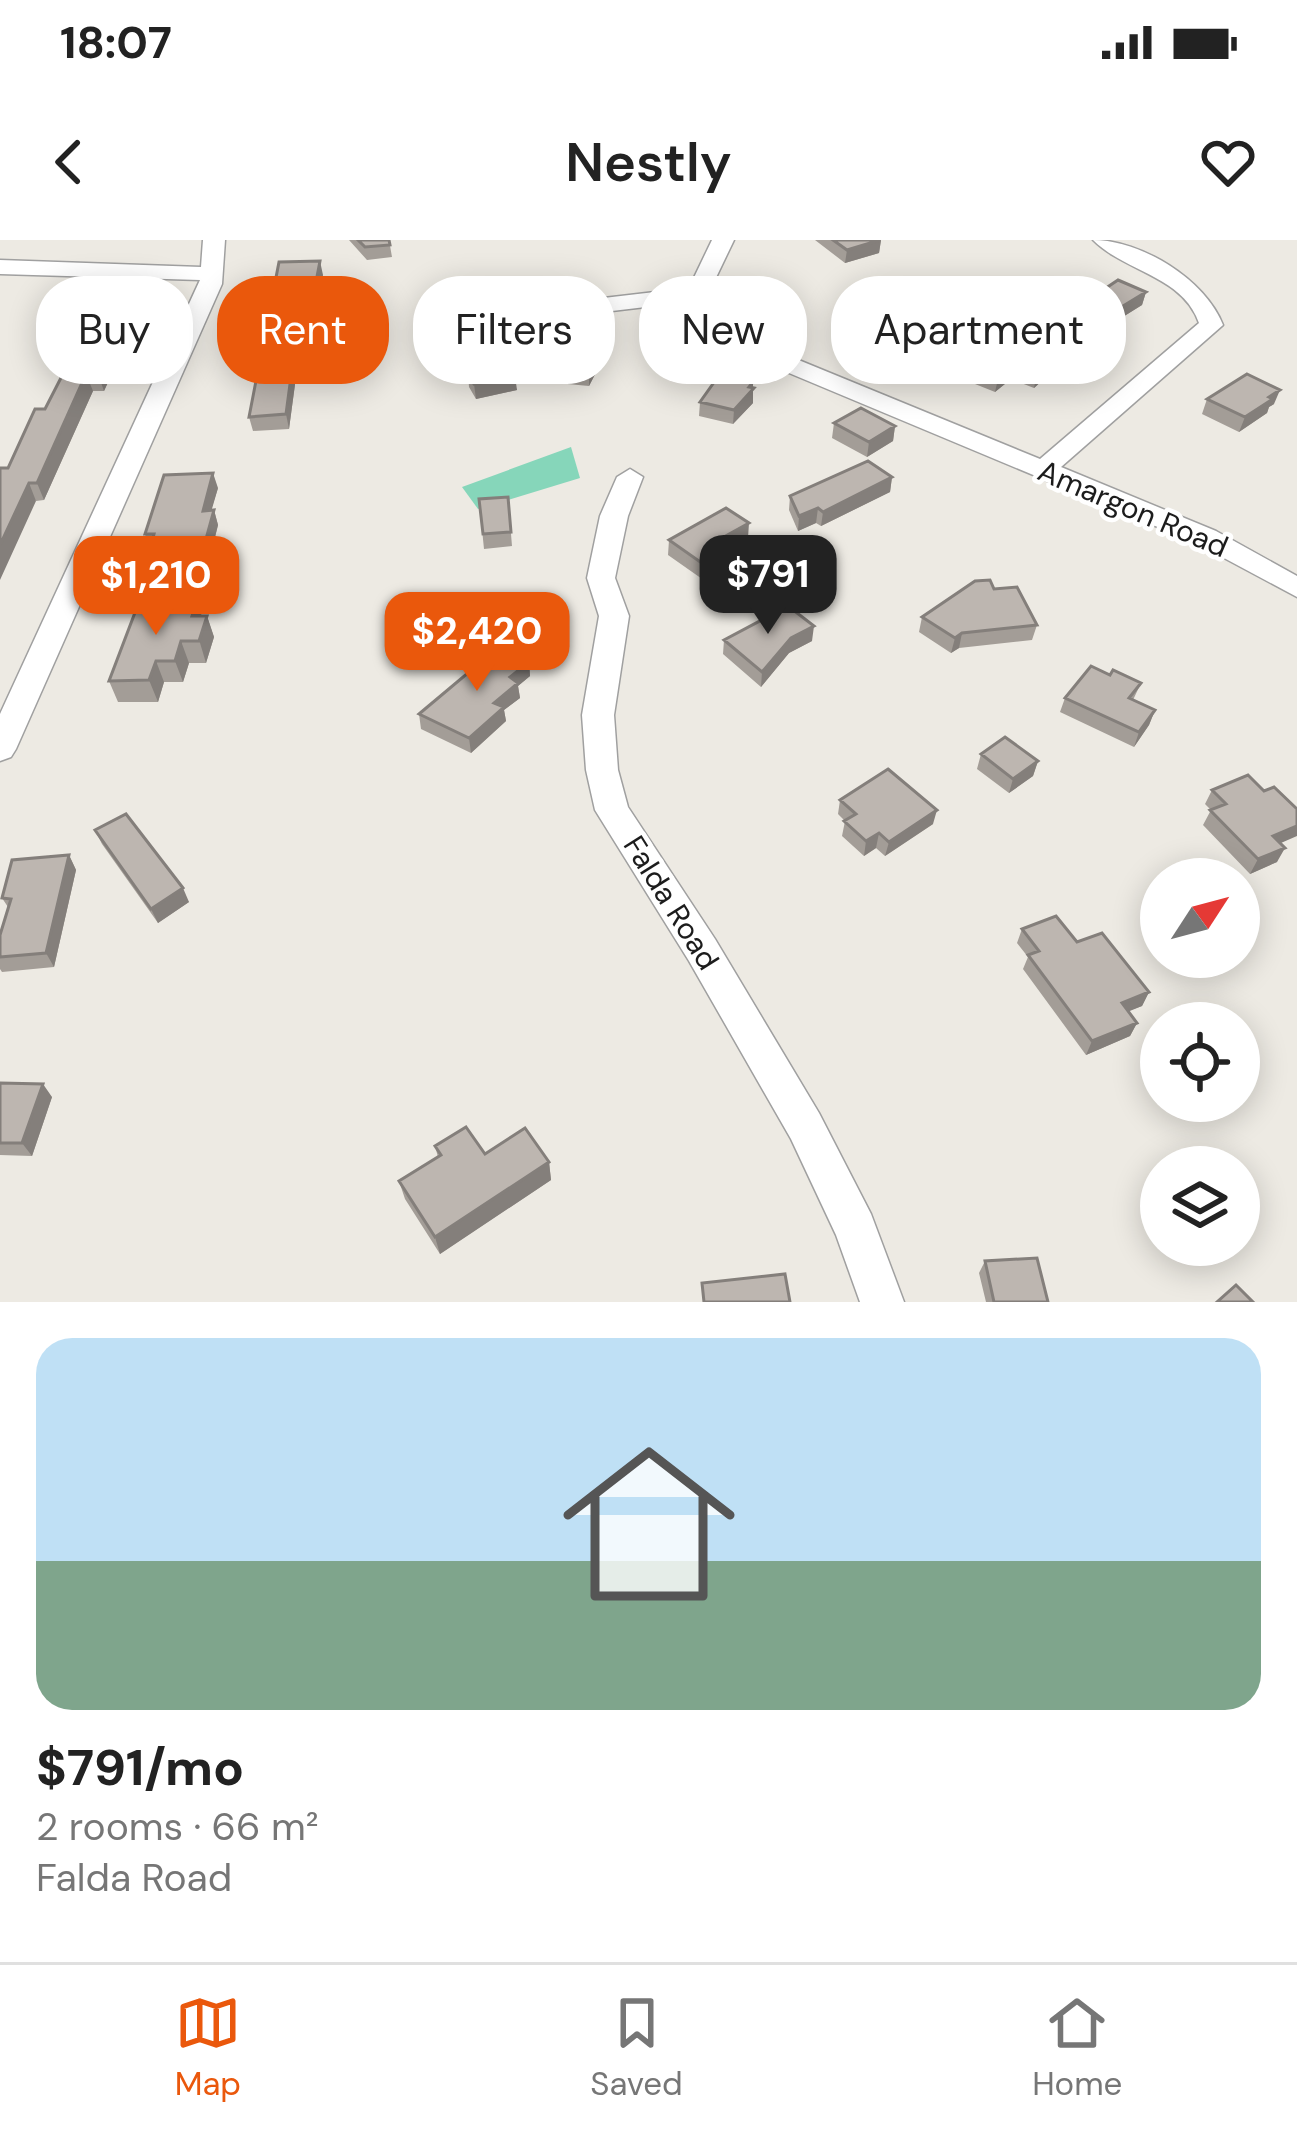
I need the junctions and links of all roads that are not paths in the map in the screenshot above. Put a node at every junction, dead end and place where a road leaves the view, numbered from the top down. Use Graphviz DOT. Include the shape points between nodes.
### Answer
graph roads {
  1 [pos="214,240"];
  2 [pos="723,240"];
  3 [pos="1104,240"];
  4 [pos="0,267"];
  5 [pos="214,274"];
  6 [pos="705,276"];
  7 [pos="807,373"];
  8 [pos="1042,470"];
  9 [pos="629,477"];
  10 [pos="1297,588"];
  11 [pos="0,749"];
  12 [pos="882,1302"];
  1 -- 5 [label="street"];
  2 -- 6 [label="street"];
  3 -- 8 [label="street" via="1186,290 1208,308 1211,325"];
  4 -- 5 [label="street"];
  5 -- 11 [label="street"];
  7 -- 8 [label="street, Amargon Road"];
  8 -- 10 [label="street, Amargon Road" via="1206,537"];
  9 -- 12 [label="street, Falda Road" via="601,578 614,616 598,715 612,810 805,1126"];
}
